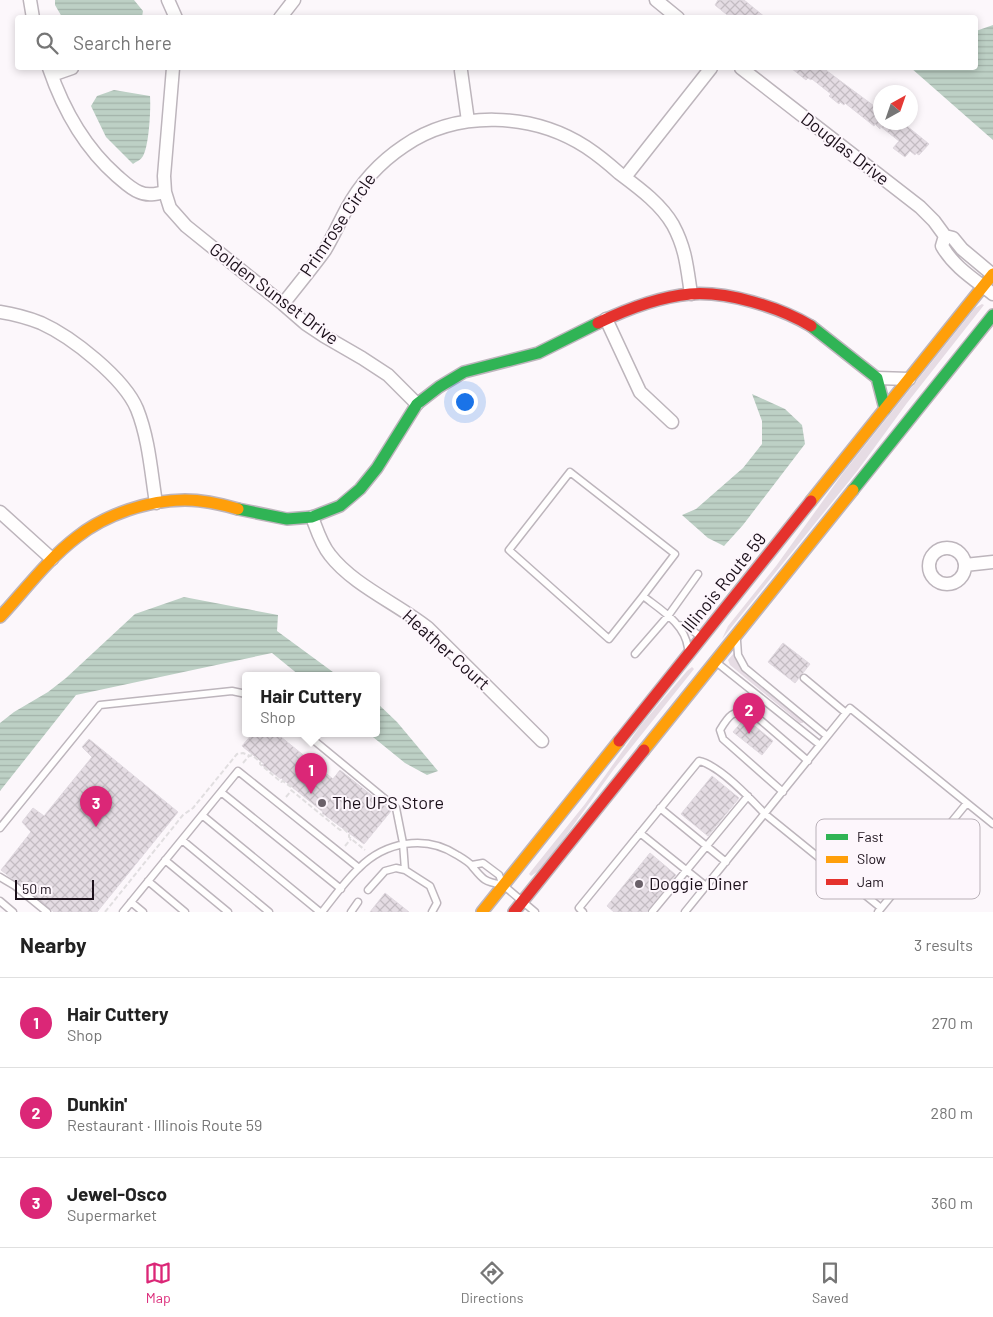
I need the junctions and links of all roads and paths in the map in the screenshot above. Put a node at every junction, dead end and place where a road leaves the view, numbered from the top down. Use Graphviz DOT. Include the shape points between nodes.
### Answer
graph roads {
  1 [pos="30,0"];
  2 [pos="168,0"];
  3 [pos="294,0"];
  4 [pos="656,0"];
  5 [pos="33,15"];
  6 [pos="175,15"];
  7 [pos="282,15"];
  8 [pos="674,15"];
  9 [pos="174,70"];
  10 [pos="708,70"];
  11 [pos="744,70"];
  12 [pos="50,71"];
  13 [pos="461,71"];
  14 [pos="468,121"];
  15 [pos="625,177"];
  16 [pos="165,192"];
  17 [pos="945,236"];
  18 [pos="993,274"];
  19 [pos="988,290"];
  20 [pos="691,294"];
  21 [pos="283,304"];
  22 [pos="0,312"];
  23 [pos="993,315"];
  24 [pos="606,319"];
  25 [pos="877,378"];
  26 [pos="909,379"];
  27 [pos="417,404"];
  28 [pos="885,409"];
  29 [pos="672,422"];
  30 [pos="156,503"];
  31 [pos="0,512"];
  32 [pos="312,517"];
  33 [pos="52,559"];
  34 [pos="993,562"];
  35 [pos="965,564"];
  36 [pos="698,574"];
  37 [pos="643,596"];
  38 [pos="668,616"];
  39 [pos="0,617"];
  40 [pos="678,624"];
  41 [pos="737,635"];
  42 [pos="709,650"];
  43 [pos="635,654"];
  44 [pos="687,657"];
  45 [pos="804,678"];
  46 [pos="242,693"];
  47 [pos="846,713"];
  48 [pos="828,736"];
  49 [pos="310,737"];
  50 [pos="542,741"];
  51 [pos="820,745"];
  52 [pos="249,756"];
  53 [pos="808,761"];
  54 [pos="243,763"];
  55 [pos="292,790"];
  56 [pos="221,792"];
  57 [pos="783,792"];
  58 [pos="748,796"];
  59 [pos="286,797"];
  60 [pos="967,803"];
  61 [pos="660,808"];
  62 [pos="765,814"];
  63 [pos="202,815"];
  64 [pos="954,819"];
  65 [pos="993,824"];
  66 [pos="0,828"];
  67 [pos="640,833"];
  68 [pos="351,839"];
  69 [pos="182,840"];
  70 [pos="403,843"];
  71 [pos="346,846"];
  72 [pos="707,846"];
  73 [pos="365,850"];
  74 [pos="816,857"];
  75 [pos="165,860"];
  76 [pos="726,862"];
  77 [pos="472,865"];
  78 [pos="358,868"];
  79 [pos="405,870"];
  80 [pos="686,871"];
  81 [pos="0,877"];
  82 [pos="148,882"];
  83 [pos="503,885"];
  84 [pos="706,886"];
  85 [pos="341,889"];
  86 [pos="368,890"];
  87 [pos="866,899"];
  88 [pos="888,899"];
  89 [pos="0,902"];
  90 [pos="131,902"];
  91 [pos="358,902"];
  92 [pos="523,902"];
  93 [pos="879,910"];
  94 [pos="13,912"];
  95 [pos="47,912"];
  96 [pos="105,912"];
  97 [pos="123,912"];
  98 [pos="143,912"];
  99 [pos="186,912"];
  100 [pos="228,912"];
  101 [pos="269,912"];
  102 [pos="321,912"];
  103 [pos="351,912"];
  104 [pos="432,912"];
  105 [pos="482,912"];
  106 [pos="514,912"];
  107 [pos="535,912"];
  108 [pos="583,912"];
  109 [pos="652,912"];
  110 [pos="685,912"];
  1 -- 5 [label="street"];
  2 -- 6 [label="street"];
  3 -- 7 [label="street"];
  4 -- 8 [label="street"];
  9 -- 16 [label="street, Golden Sunset Drive"];
  10 -- 15 [label="street"];
  11 -- 17 [label="street, Douglas Drive" via="920,207"];
  12 -- 16 [label="street" via="66,110 107,168 140,193 154,195"];
  13 -- 14 [label="street"];
  14 -- 15 [label="street, Primrose Circle" via="528,123 554,131 586,147"];
  14 -- 21 [label="street, Primrose Circle" via="405,145 380,165 347,207 326,248"];
  15 -- 20 [label="street, Primrose Circle" via="656,203 672,224 684,250"];
  16 -- 21 [label="street, Golden Sunset Drive" via="170,208 186,226"];
  17 -- 18 [label="street, Douglas Drive" via="952,238"];
  17 -- 19 [label="street, Douglas Drive" via="942,246 948,256"];
  18 -- 19 [label="main road, Illinois Route 59"];
  19 -- 26 [label="main road, Illinois Route 59"];
  20 -- 24 [label="main road" via="645,303"];
  20 -- 25 [label="main road" via="732,296 781,310 815,329"];
  21 -- 27 [label="street, Golden Sunset Drive" via="324,336 388,375"];
  22 -- 30 [label="street" via="41,324 66,338 103,366 124,388 136,407 145,432"];
  23 -- 41 [label="main road, Illinois Route 59"];
  24 -- 27 [label="main road" via="538,352 464,372"];
  24 -- 29 [label="street" via="640,392"];
  25 -- 26 [label="street"];
  25 -- 28 [label="main road"];
  26 -- 28 [label="main road, Illinois Route 59"];
  27 -- 32 [label="main road" via="360,489 340,506"];
  28 -- 42 [label="main road, Illinois Route 59"];
  30 -- 32 [label="main road" via="211,502 287,519"];
  30 -- 33 [label="main road" via="107,519 78,536"];
  31 -- 33 [label="street"];
  32 -- 50 [label="street, Heather Court" via="319,537 343,569 428,628"];
  33 -- 39 [label="main road"];
  34 -- 35 [label="street"];
  36 -- 38 [label="lane"];
  37 -- 37 [label="lane" via="675,554 570,472 509,550 609,639"];
  37 -- 38 [label="lane"];
  38 -- 40 [label="lane"];
  38 -- 43 [label="lane"];
  40 -- 42 [label="lane" via="688,627"];
  40 -- 44 [label="lane" via="686,637"];
  41 -- 42 [label="main road, Illinois Route 59"];
  41 -- 48 [label="lane" via="738,655 744,668"];
  42 -- 44 [label="main road, Illinois Route 59"];
  42 -- 51 [label="lane"];
  42 -- 92 [label="main road, Illinois Route 59"];
  44 -- 83 [label="main road, Illinois Route 59"];
  45 -- 47 [label="lane"];
  46 -- 66 [label="lane" via="232,691 100,705"];
  47 -- 48 [label="lane"];
  47 -- 60 [label="lane" via="850,708"];
  48 -- 51 [label="lane"];
  49 -- 70 [label="lane" via="396,808"];
  51 -- 53 [label="lane"];
  52 -- 54 [label="path"];
  52 -- 55 [label="path" via="252,755"];
  52 -- 96 [label="path" via="243,752 237,754"];
  53 -- 57 [label="lane"];
  53 -- 57 [label="lane" via="750,711 738,711 728,717 720,730 723,739"];
  55 -- 59 [label="path"];
  55 -- 68 [label="path" via="340,830 344,829"];
  56 -- 63 [label="lane"];
  56 -- 78 [label="lane" via="238,770"];
  56 -- 85 [label="lane"];
  57 -- 62 [label="lane"];
  58 -- 61 [label="lane" via="709,763 699,761"];
  58 -- 62 [label="lane"];
  58 -- 72 [label="lane"];
  60 -- 64 [label="lane"];
  60 -- 65 [label="lane"];
  61 -- 67 [label="lane"];
  61 -- 72 [label="lane"];
  62 -- 74 [label="lane"];
  62 -- 76 [label="lane"];
  63 -- 69 [label="lane"];
  63 -- 102 [label="lane"];
  67 -- 80 [label="lane"];
  67 -- 108 [label="lane" via="579,908"];
  68 -- 71 [label="path"];
  68 -- 73 [label="path"];
  69 -- 75 [label="lane"];
  69 -- 101 [label="lane"];
  70 -- 77 [label="lane" via="421,842 438,846"];
  70 -- 78 [label="lane" via="375,854"];
  70 -- 79 [label="lane"];
  72 -- 76 [label="lane"];
  72 -- 80 [label="lane"];
  75 -- 82 [label="lane"];
  75 -- 100 [label="lane"];
  76 -- 84 [label="lane"];
  77 -- 83 [label="lane" via="488,882"];
  77 -- 83 [label="lane" via="483,863 499,875"];
  78 -- 85 [label="lane"];
  79 -- 86 [label="lane" via="385,871"];
  79 -- 104 [label="lane" via="430,886 437,903"];
  80 -- 84 [label="lane"];
  80 -- 109 [label="lane"];
  81 -- 95 [label="lane"];
  82 -- 90 [label="lane"];
  82 -- 99 [label="lane"];
  83 -- 92 [label="lane"];
  83 -- 105 [label="main road, Illinois Route 59"];
  84 -- 110 [label="lane"];
  85 -- 102 [label="lane"];
  87 -- 93 [label="lane"];
  88 -- 93 [label="lane"];
  89 -- 94 [label="lane"];
  90 -- 97 [label="lane"];
  90 -- 98 [label="lane"];
  91 -- 103 [label="lane"];
  92 -- 106 [label="main road, Illinois Route 59"];
  92 -- 107 [label="lane"];
}
